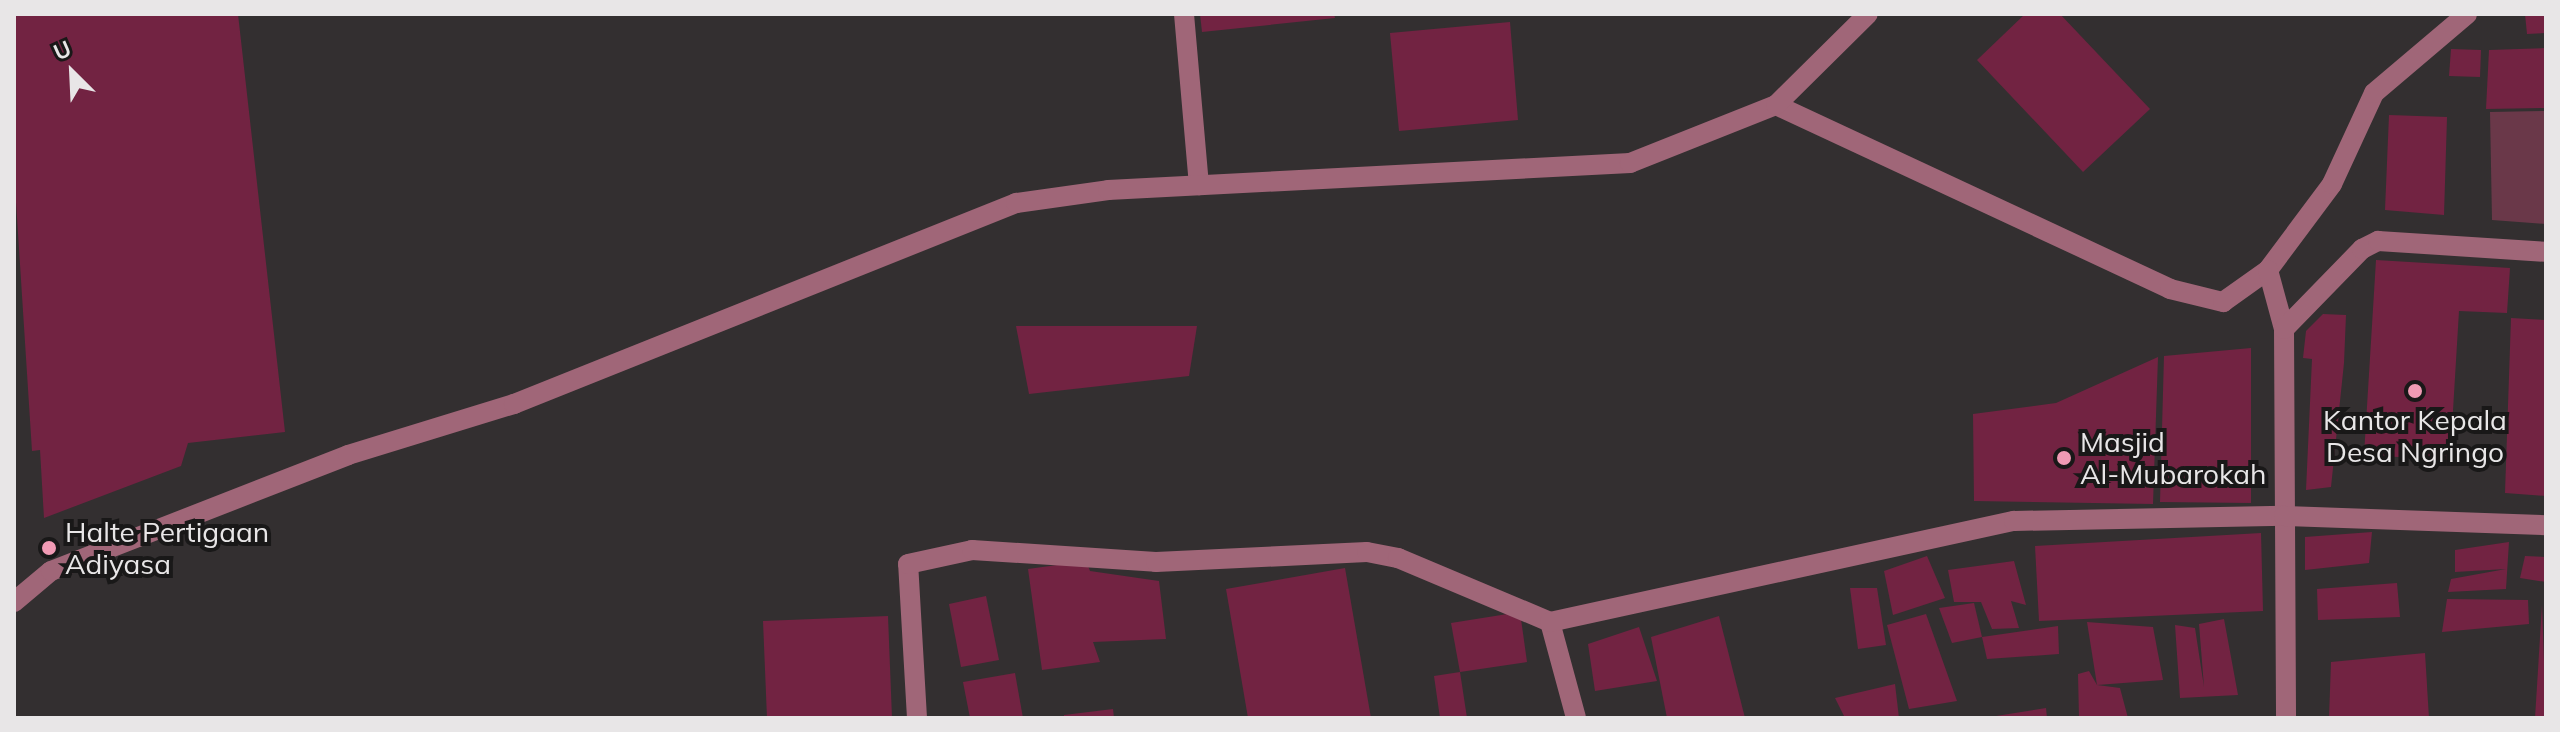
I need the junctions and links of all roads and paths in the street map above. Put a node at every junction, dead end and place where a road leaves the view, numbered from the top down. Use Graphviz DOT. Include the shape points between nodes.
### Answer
graph roads {
  1 [pos="1184,14"];
  2 [pos="1868,14"];
  3 [pos="2467,14"];
  4 [pos="1776,105"];
  5 [pos="1199,185"];
  6 [pos="2546,252"];
  7 [pos="2268,270"];
  8 [pos="2284,329"];
  9 [pos="2284,516"];
  10 [pos="2546,525"];
  11 [pos="14,602"];
  12 [pos="1550,622"];
  13 [pos="917,718"];
  14 [pos="1576,718"];
  15 [pos="2286,718"];
  1 -- 5 [label="street"];
  2 -- 4 [label="street"];
  3 -- 7 [label="street" via="2374,93 2332,184"];
  4 -- 5 [label="street" via="1630,163"];
  4 -- 7 [label="street" via="2200,300 2223,302"];
  5 -- 11 [label="street" via="1003,207 514,404 348,455 51,571"];
  6 -- 8 [label="street" via="2378,241"];
  7 -- 8 [label="street"];
  8 -- 9 [label="street"];
  9 -- 10 [label="street"];
  9 -- 12 [label="street" via="2099,517 1953,529"];
  9 -- 15 [label="street"];
  12 -- 13 [label="street" via="1398,558 1367,552 1156,562 972,550 908,564"];
  12 -- 14 [label="street"];
}
